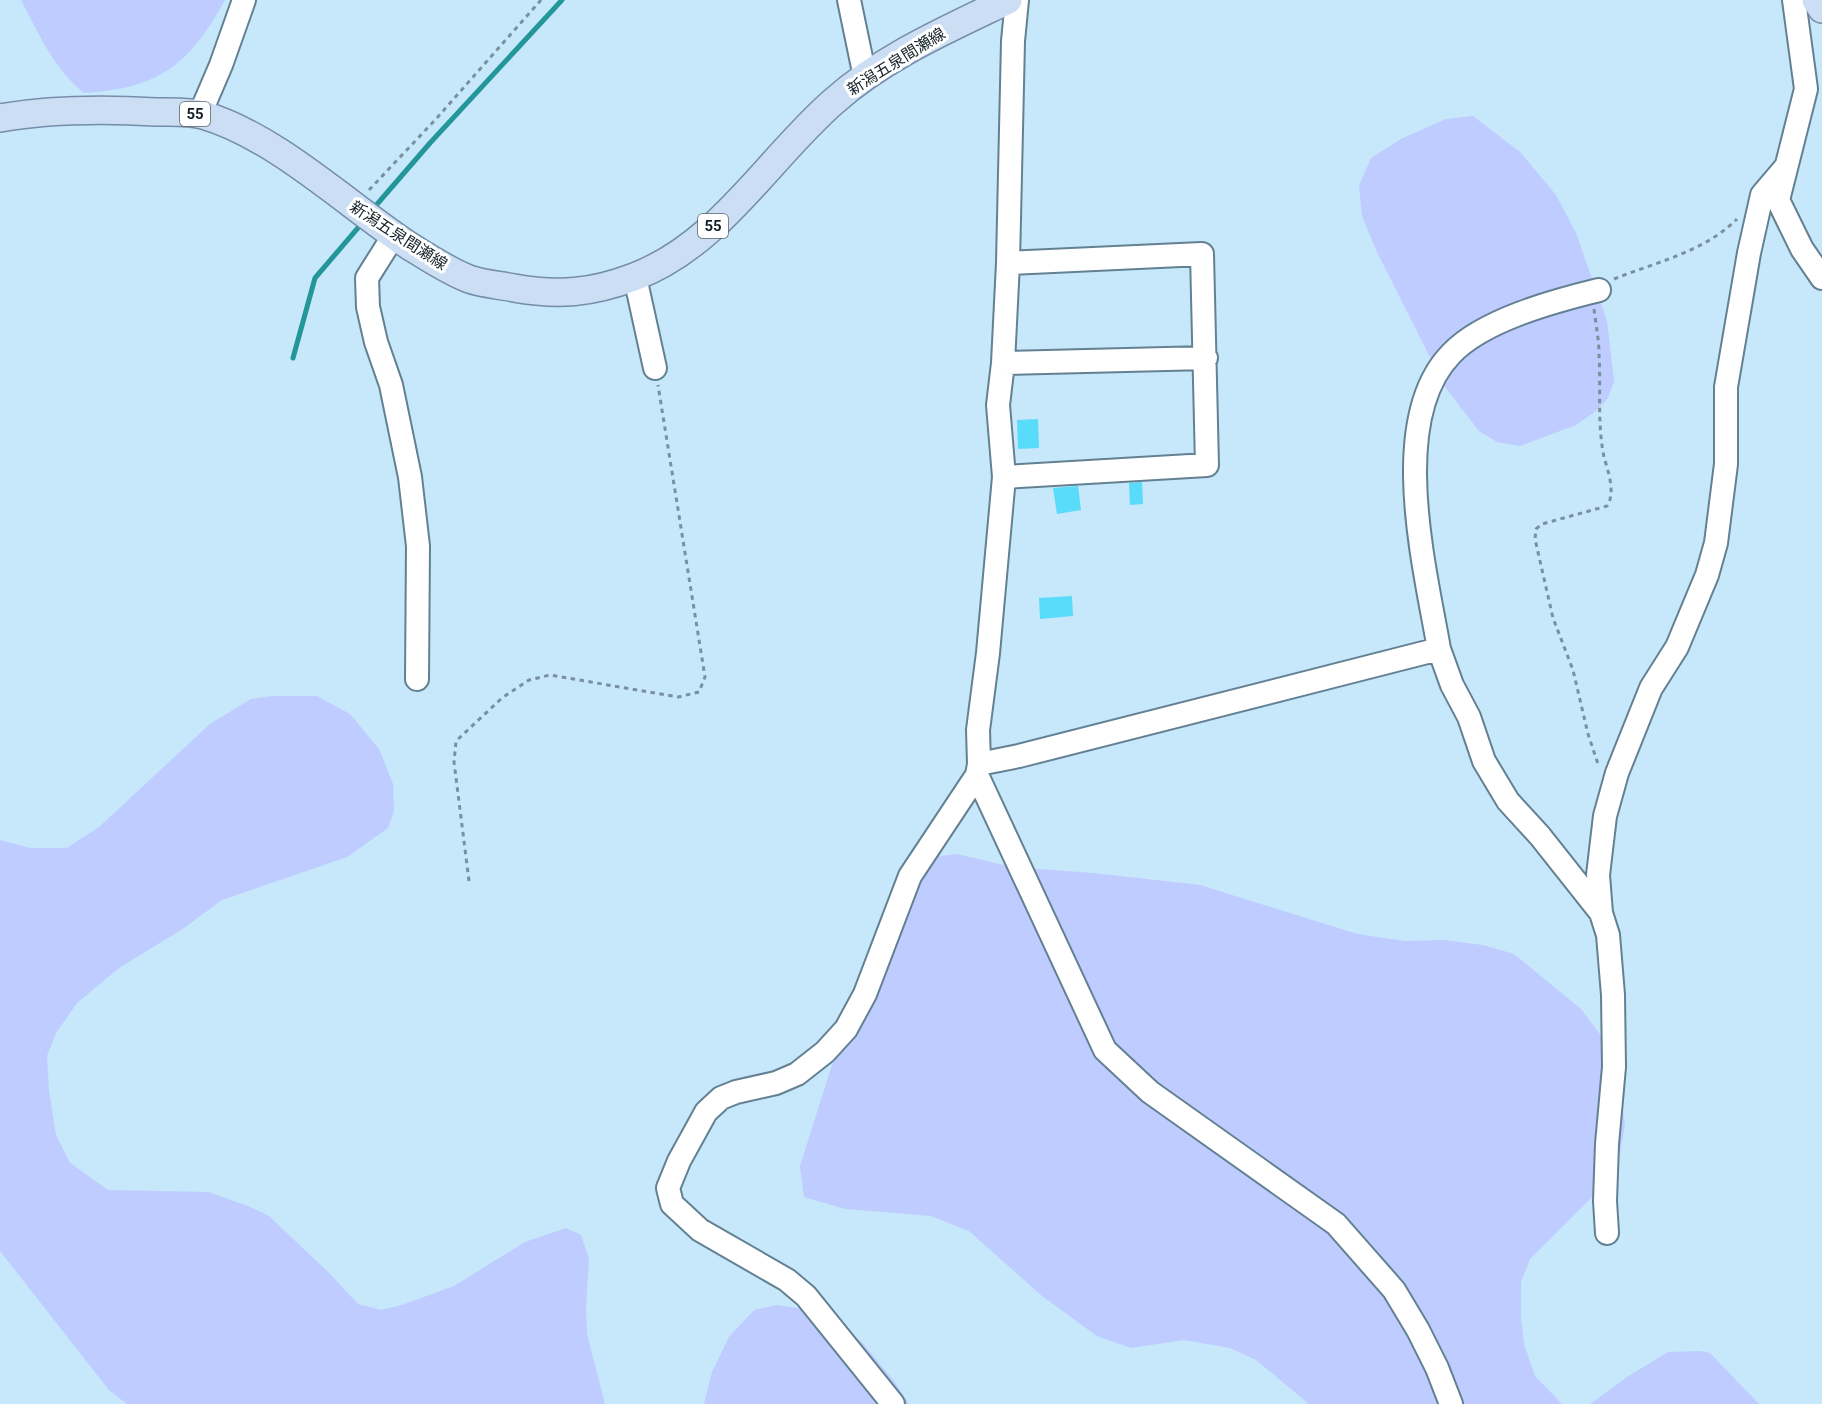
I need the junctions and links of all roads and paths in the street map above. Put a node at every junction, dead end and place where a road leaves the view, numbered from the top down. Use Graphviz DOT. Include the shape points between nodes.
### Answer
graph roads {
  1 [pos="244,0"];
  2 [pos="541,0"];
  3 [pos="849,0"];
  4 [pos="1008,0"];
  5 [pos="1017,0"];
  6 [pos="1794,0"];
  7 [pos="1816,0"];
  8 [pos="1822,9"];
  9 [pos="865,77"];
  10 [pos="200,114"];
  11 [pos="0,118"];
  12 [pos="1785,168"];
  13 [pos="371,218"];
  14 [pos="1737,219"];
  15 [pos="1008,263"];
  16 [pos="635,277"];
  17 [pos="1822,278"];
  18 [pos="1599,290"];
  19 [pos="1206,358"];
  20 [pos="1003,363"];
  21 [pos="655,368"];
  22 [pos="1004,477"];
  23 [pos="1439,649"];
  24 [pos="417,679"];
  25 [pos="978,770"];
  26 [pos="1612,794"];
  27 [pos="470,881"];
  28 [pos="1600,913"];
  29 [pos="1607,1233"];
  30 [pos="893,1404"];
  31 [pos="1451,1404"];
  1 -- 10 [label="street"];
  2 -- 13 [label="path" via="436,119"];
  3 -- 9 [label="street"];
  4 -- 9 [label="main road, 新潟五泉間瀬線 / 55" via="921,42"];
  5 -- 15 [label="street"];
  6 -- 12 [label="street" via="1806,89"];
  7 -- 8 [label="main road"];
  9 -- 16 [label="main road, 新潟五泉間瀬線 / 55" via="832,102 696,242"];
  10 -- 11 [label="main road, 新潟五泉間瀬線 / 55" via="106,109 35,112"];
  10 -- 13 [label="main road, 新潟五泉間瀬線 / 55" via="278,151"];
  12 -- 17 [label="street" via="1778,200 1802,249"];
  12 -- 26 [label="street" via="1761,195 1749,253 1726,387 1726,464 1716,543 1694,610 1651,688"];
  13 -- 16 [label="main road, 新潟五泉間瀬線 / 55" via="431,259 470,279 542,293 570,293"];
  13 -- 24 [label="street" via="368,307 391,385 410,477 418,546"];
  14 -- 18 [label="path" via="1699,247 1609,280"];
  15 -- 19 [label="street" via="1202,254"];
  15 -- 20 [label="street"];
  16 -- 21 [label="street"];
  18 -- 23 [label="street" via="1540,306 1470,338 1450,354 1434,377 1421,410 1415,460 1416,500"];
  18 -- 26 [label="path" via="1594,307 1600,356 1598,391 1611,501 1607,506 1542,524 1536,529 1535,538 1553,618 1573,670 1599,769"];
  19 -- 20 [label="street"];
  19 -- 22 [label="street" via="1207,465"];
  20 -- 22 [label="street" via="998,405"];
  21 -- 27 [label="path" via="705,677 699,692 678,697 550,675 529,680 502,698 456,741 453,762"];
  22 -- 25 [label="street" via="978,730"];
  23 -- 25 [label="street" via="1019,756"];
  23 -- 28 [label="street" via="1484,761 1508,801"];
  25 -- 30 [label="street" via="910,876 865,994 846,1029 797,1074 721,1098 706,1112 668,1188 672,1204 700,1230 787,1280 806,1296"];
  25 -- 31 [label="street" via="1105,1050 1150,1092 1336,1224 1394,1290 1418,1330"];
  26 -- 28 [label="street" via="1605,816 1598,875"];
  28 -- 29 [label="street" via="1608,935 1613,995 1614,1067 1606,1144"];
}
